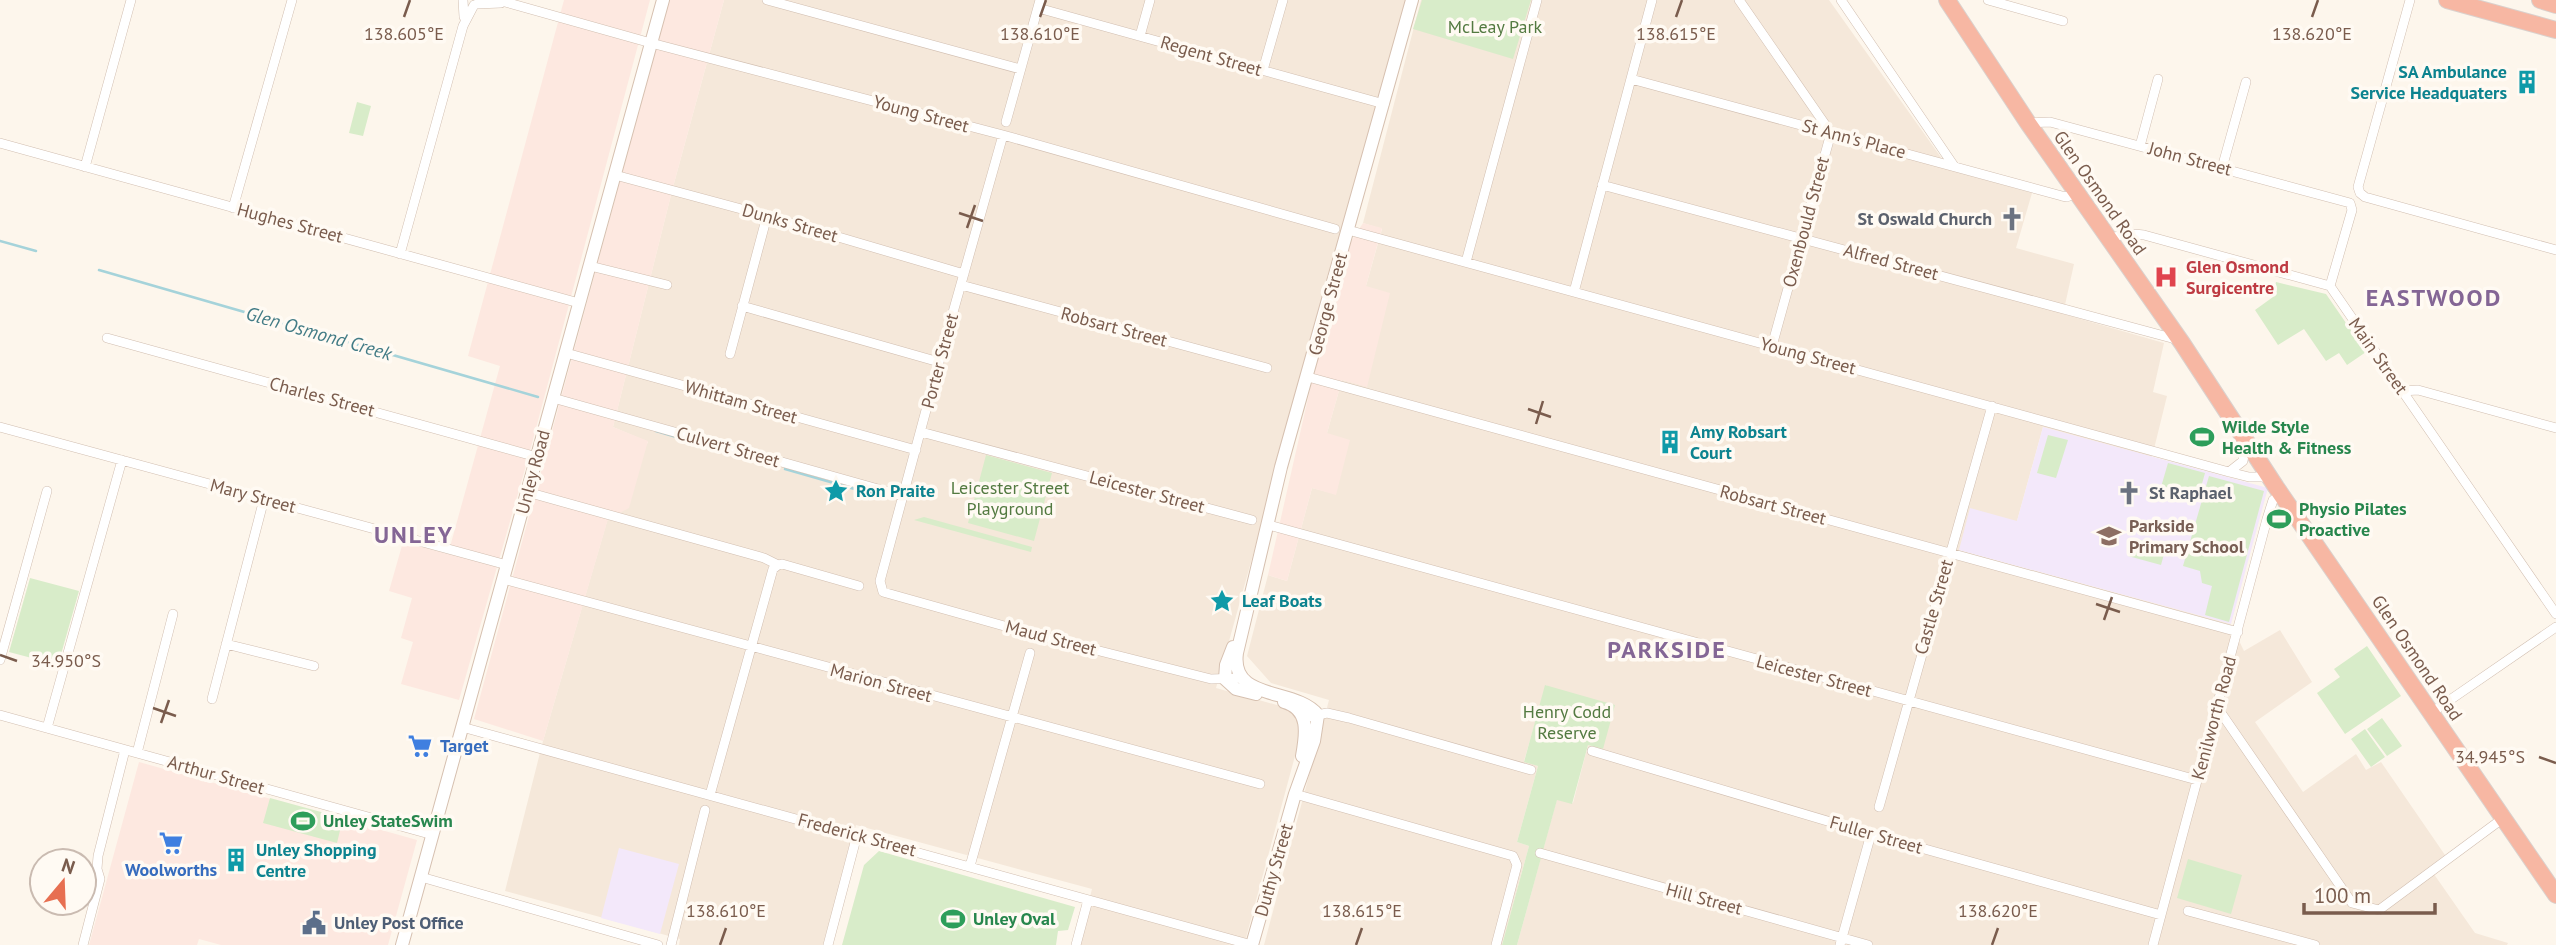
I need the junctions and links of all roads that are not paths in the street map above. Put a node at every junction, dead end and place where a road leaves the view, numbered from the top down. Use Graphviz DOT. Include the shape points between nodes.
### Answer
graph roads {
  1 [pos="131,0"];
  2 [pos="292,0"];
  3 [pos="463,0"];
  4 [pos="663,0"];
  5 [pos="767,0"];
  6 [pos="1150,0"];
  7 [pos="1283,0"];
  8 [pos="1412,0"];
  9 [pos="1537,0"];
  10 [pos="1652,0"];
  11 [pos="1740,0"];
  12 [pos="1841,0"];
  13 [pos="1947,0"];
  14 [pos="1988,0"];
  15 [pos="2410,0"];
  16 [pos="2447,0"];
  17 [pos="2540,0"];
  18 [pos="502,2"];
  19 [pos="477,3"];
  20 [pos="1039,4"];
  21 [pos="2556,5"];
  22 [pos="2063,21"];
  23 [pos="463,26"];
  24 [pos="2556,30"];
  25 [pos="1140,36"];
  26 [pos="651,43"];
  27 [pos="1020,69"];
  28 [pos="1263,70"];
  29 [pos="1631,79"];
  30 [pos="2158,79"];
  31 [pos="2246,82"];
  32 [pos="1384,104"];
  33 [pos="1006,122"];
  34 [pos="2028,123"];
  35 [pos="1831,133"];
  36 [pos="1003,135"];
  37 [pos="0,143"];
  38 [pos="2140,146"];
  39 [pos="1954,166"];
  40 [pos="85,167"];
  41 [pos="2222,168"];
  42 [pos="615,175"];
  43 [pos="1602,185"];
  44 [pos="2076,192"];
  45 [pos="233,208"];
  46 [pos="767,216"];
  47 [pos="1335,229"];
  48 [pos="1348,230"];
  49 [pos="1802,238"];
  50 [pos="2109,240"];
  51 [pos="2556,250"];
  52 [pos="400,254"];
  53 [pos="1466,262"];
  54 [pos="590,266"];
  55 [pos="964,274"];
  56 [pos="667,285"];
  57 [pos="961,285"];
  58 [pos="2330,286"];
  59 [pos="1574,292"];
  60 [pos="579,303"];
  61 [pos="743,306"];
  62 [pos="107,338"];
  63 [pos="2180,340"];
  64 [pos="1772,346"];
  65 [pos="566,353"];
  66 [pos="730,354"];
  67 [pos="939,362"];
  68 [pos="1267,368"];
  69 [pos="1308,377"];
  70 [pos="2402,391"];
  71 [pos="553,398"];
  72 [pos="1992,406"];
  73 [pos="0,427"];
  74 [pos="2556,428"];
  75 [pos="921,432"];
  76 [pos="2246,442"];
  77 [pos="916,450"];
  78 [pos="537,457"];
  79 [pos="122,460"];
  80 [pos="2229,471"];
  81 [pos="2269,477"];
  82 [pos="47,491"];
  83 [pos="527,492"];
  84 [pos="2281,495"];
  85 [pos="903,496"];
  86 [pos="264,499"];
  87 [pos="1252,520"];
  88 [pos="1269,525"];
  89 [pos="1949,553"];
  90 [pos="507,565"];
  91 [pos="778,565"];
  92 [pos="503,579"];
  93 [pos="859,586"];
  94 [pos="881,588"];
  95 [pos="1247,609"];
  96 [pos="173,614"];
  97 [pos="2556,614"];
  98 [pos="2556,627"];
  99 [pos="2238,632"];
  100 [pos="226,644"];
  101 [pos="750,647"];
  102 [pos="1030,653"];
  103 [pos="0,660"];
  104 [pos="314,666"];
  105 [pos="1241,678"];
  106 [pos="1225,679"];
  107 [pos="212,699"];
  108 [pos="1907,701"];
  109 [pos="2217,707"];
  110 [pos="2431,713"];
  111 [pos="0,715"];
  112 [pos="1318,715"];
  113 [pos="1304,718"];
  114 [pos="1011,719"];
  115 [pos="462,727"];
  116 [pos="47,728"];
  117 [pos="125,750"];
  118 [pos="1592,751"];
  119 [pos="137,753"];
  120 [pos="1531,769"];
  121 [pos="2197,780"];
  122 [pos="1260,784"];
  123 [pos="1295,794"];
  124 [pos="710,795"];
  125 [pos="1879,807"];
  126 [pos="705,810"];
  127 [pos="2502,819"];
  128 [pos="1871,834"];
  129 [pos="433,835"];
  130 [pos="857,835"];
  131 [pos="1540,853"];
  132 [pos="970,866"];
  133 [pos="421,877"];
  134 [pos="2556,895"];
  135 [pos="1088,900"];
  136 [pos="2188,911"];
  137 [pos="2161,915"];
  138 [pos="1842,941"];
  139 [pos="83,945"];
  140 [pos="402,945"];
  141 [pos="658,945"];
  142 [pos="671,945"];
  143 [pos="828,945"];
  144 [pos="1076,945"];
  145 [pos="1252,945"];
  146 [pos="1496,945"];
  147 [pos="1868,945"];
  148 [pos="2153,945"];
  149 [pos="2315,945"];
  1 -- 40 [label="street"];
  2 -- 45 [label="street"];
  3 -- 19 [label="street" via="469,5"];
  3 -- 23 [label="street"];
  4 -- 26 [label="street, Unley Road"];
  5 -- 27 [label="street"];
  6 -- 25 [label="street"];
  7 -- 28 [label="street"];
  8 -- 32 [label="street, George Street"];
  9 -- 53 [label="street"];
  10 -- 29 [label="street"];
  11 -- 35 [label="street, Oxenbould Street"];
  12 -- 39 [label="street"];
  13 -- 34 [label="highway, Glen Osmond Road"];
  14 -- 22 [label="street"];
  15 -- 51 [label="street" via="2360,193"];
  16 -- 24 [label="highway"];
  17 -- 21 [label="highway"];
  18 -- 19 [label="street, Young Street"];
  18 -- 26 [label="street, Young Street"];
  19 -- 23 [label="street"];
  20 -- 25 [label="street, Regent Street"];
  20 -- 27 [label="street"];
  23 -- 52 [label="street"];
  25 -- 28 [label="street, Regent Street"];
  26 -- 36 [label="street, Young Street"];
  26 -- 42 [label="street, Unley Road"];
  27 -- 33 [label="street"];
  28 -- 32 [label="street, Regent Street"];
  29 -- 35 [label="street, St Ann's Place"];
  29 -- 43 [label="street"];
  30 -- 38 [label="street"];
  31 -- 41 [label="street"];
  32 -- 48 [label="street, George Street"];
  34 -- 38 [label="street, John Street" via="2050,122"];
  34 -- 44 [label="highway, Glen Osmond Road"];
  35 -- 39 [label="street, St Ann's Place"];
  35 -- 49 [label="street, Oxenbould Street"];
  36 -- 47 [label="street, Young Street"];
  36 -- 55 [label="street, Porter Street"];
  37 -- 40 [label="street, Hughes Street"];
  38 -- 41 [label="street, John Street"];
  39 -- 44 [label="street, St Ann's Place" via="2062,196"];
  40 -- 45 [label="street, Hughes Street"];
  41 -- 58 [label="street, John Street" via="2350,203 2352,210"];
  42 -- 46 [label="street, Dunks Street"];
  42 -- 54 [label="street, Unley Road"];
  43 -- 49 [label="street, Alfred Street"];
  43 -- 59 [label="street"];
  44 -- 50 [label="highway, Glen Osmond Road"];
  45 -- 52 [label="street, Hughes Street"];
  46 -- 55 [label="street, Dunks Street"];
  46 -- 61 [label="street"];
  48 -- 53 [label="street, Young Street"];
  48 -- 69 [label="street, George Street"];
  49 -- 63 [label="street, Alfred Street"];
  49 -- 64 [label="street, Oxenbould Street"];
  50 -- 58 [label="street" via="2131,233 2144,235"];
  50 -- 63 [label="highway, Glen Osmond Road"];
  52 -- 60 [label="street, Hughes Street"];
  53 -- 59 [label="street, Young Street"];
  54 -- 56 [label="street"];
  54 -- 60 [label="street, Unley Road"];
  55 -- 57 [label="street, Porter Street"];
  57 -- 67 [label="street, Porter Street"];
  57 -- 68 [label="street, Robsart Street"];
  58 -- 70 [label="street, Main Street"];
  59 -- 64 [label="street, Young Street"];
  60 -- 65 [label="street, Unley Road"];
  61 -- 66 [label="street"];
  61 -- 67 [label="street"];
  62 -- 78 [label="street, Charles Street"];
  63 -- 76 [label="highway, Glen Osmond Road"];
  64 -- 72 [label="street, Young Street"];
  65 -- 71 [label="street, Unley Road"];
  65 -- 77 [label="street, Whittam Street"];
  67 -- 75 [label="street, Porter Street"];
  69 -- 88 [label="street, George Street"];
  69 -- 89 [label="street, Robsart Street"];
  70 -- 74 [label="street" via="2418,390"];
  70 -- 97 [label="street, Main Street"];
  71 -- 78 [label="street, Unley Road"];
  71 -- 85 [label="street, Culvert Street"];
  72 -- 80 [label="street, Young Street"];
  72 -- 89 [label="street, Castle Street"];
  73 -- 79 [label="street, Mary Street"];
  75 -- 77 [label="street, Porter Street"];
  75 -- 87 [label="street, Leicester Street"];
  76 -- 80 [label="street" via="2243,461"];
  76 -- 81 [label="highway, Glen Osmond Road"];
  77 -- 85 [label="street, Porter Street"];
  78 -- 83 [label="street, Unley Road"];
  79 -- 86 [label="street, Mary Street"];
  79 -- 116 [label="street"];
  80 -- 81 [label="street, Young Street"];
  81 -- 84 [label="highway, Glen Osmond Road"];
  82 -- 103 [label="street"];
  83 -- 90 [label="street, Unley Road"];
  83 -- 91 [label="street"];
  84 -- 99 [label="street, Kenilworth Road" via="2272,503"];
  84 -- 110 [label="highway, Glen Osmond Road"];
  85 -- 94 [label="street, Porter Street"];
  86 -- 90 [label="street, Mary Street"];
  86 -- 100 [label="street"];
  88 -- 95 [label="street, George Street"];
  88 -- 108 [label="street, Leicester Street"];
  89 -- 99 [label="street, Robsart Street"];
  89 -- 108 [label="street, Castle Street"];
  90 -- 92 [label="street, Unley Road"];
  91 -- 93 [label="street"];
  91 -- 101 [label="street"];
  92 -- 101 [label="street, Marion Street"];
  92 -- 115 [label="street, Unley Road"];
  94 -- 106 [label="street, Maud Street" via="1040,636"];
  95 -- 105 [label="street, George Street" via="1236,660"];
  95 -- 106 [label="street, George Street"];
  96 -- 119 [label="street"];
  98 -- 110 [label="street"];
  99 -- 109 [label="street, Kenilworth Road"];
  100 -- 104 [label="street"];
  100 -- 107 [label="street"];
  101 -- 114 [label="street, Marion Street"];
  101 -- 124 [label="street"];
  102 -- 114 [label="street"];
  105 -- 106 [label="street, Maud Street"];
  105 -- 112 [label="street, Maud Street" via="1254,688 1302,701"];
  106 -- 113 [label="street, Maud Street" via="1236,689 1291,704"];
  108 -- 121 [label="street, Leicester Street"];
  108 -- 125 [label="street, Castle Street"];
  109 -- 121 [label="street, Kenilworth Road"];
  109 -- 127 [label="street" via="2352,903 2379,910"];
  110 -- 127 [label="highway, Glen Osmond Road"];
  111 -- 116 [label="street, Arthur Street"];
  112 -- 113 [label="street, Maud Street"];
  112 -- 120 [label="street, Maud Street" via="1349,718"];
  112 -- 123 [label="street, Duthy Street"];
  113 -- 123 [label="street, Duthy Street" via="1306,732"];
  114 -- 122 [label="street, Marion Street"];
  114 -- 132 [label="street"];
  115 -- 124 [label="street, Frederick Street"];
  115 -- 129 [label="street, Unley Road"];
  116 -- 117 [label="street, Arthur Street"];
  117 -- 119 [label="street, Arthur Street"];
  117 -- 139 [label="street" via="98,856 100,878"];
  118 -- 128 [label="street, Fuller Street"];
  119 -- 129 [label="street, Arthur Street"];
  121 -- 137 [label="street, Kenilworth Road"];
  123 -- 145 [label="street, Duthy Street"];
  123 -- 146 [label="street" via="1513,856 1517,865"];
  124 -- 130 [label="street, Frederick Street"];
  126 -- 142 [label="street"];
  127 -- 134 [label="highway, Glen Osmond Road"];
  128 -- 137 [label="street, Fuller Street"];
  128 -- 138 [label="street"];
  129 -- 133 [label="street, Unley Road"];
  130 -- 132 [label="street, Frederick Street"];
  130 -- 143 [label="street"];
  131 -- 138 [label="street, Hill Street"];
  132 -- 135 [label="street, Frederick Street"];
  133 -- 140 [label="street, Unley Road"];
  133 -- 141 [label="street"];
  135 -- 144 [label="street"];
  135 -- 145 [label="street, Frederick Street"];
  136 -- 149 [label="street"];
  137 -- 148 [label="street, Kenilworth Road"];
  138 -- 147 [label="street, Hill Street"];
}
